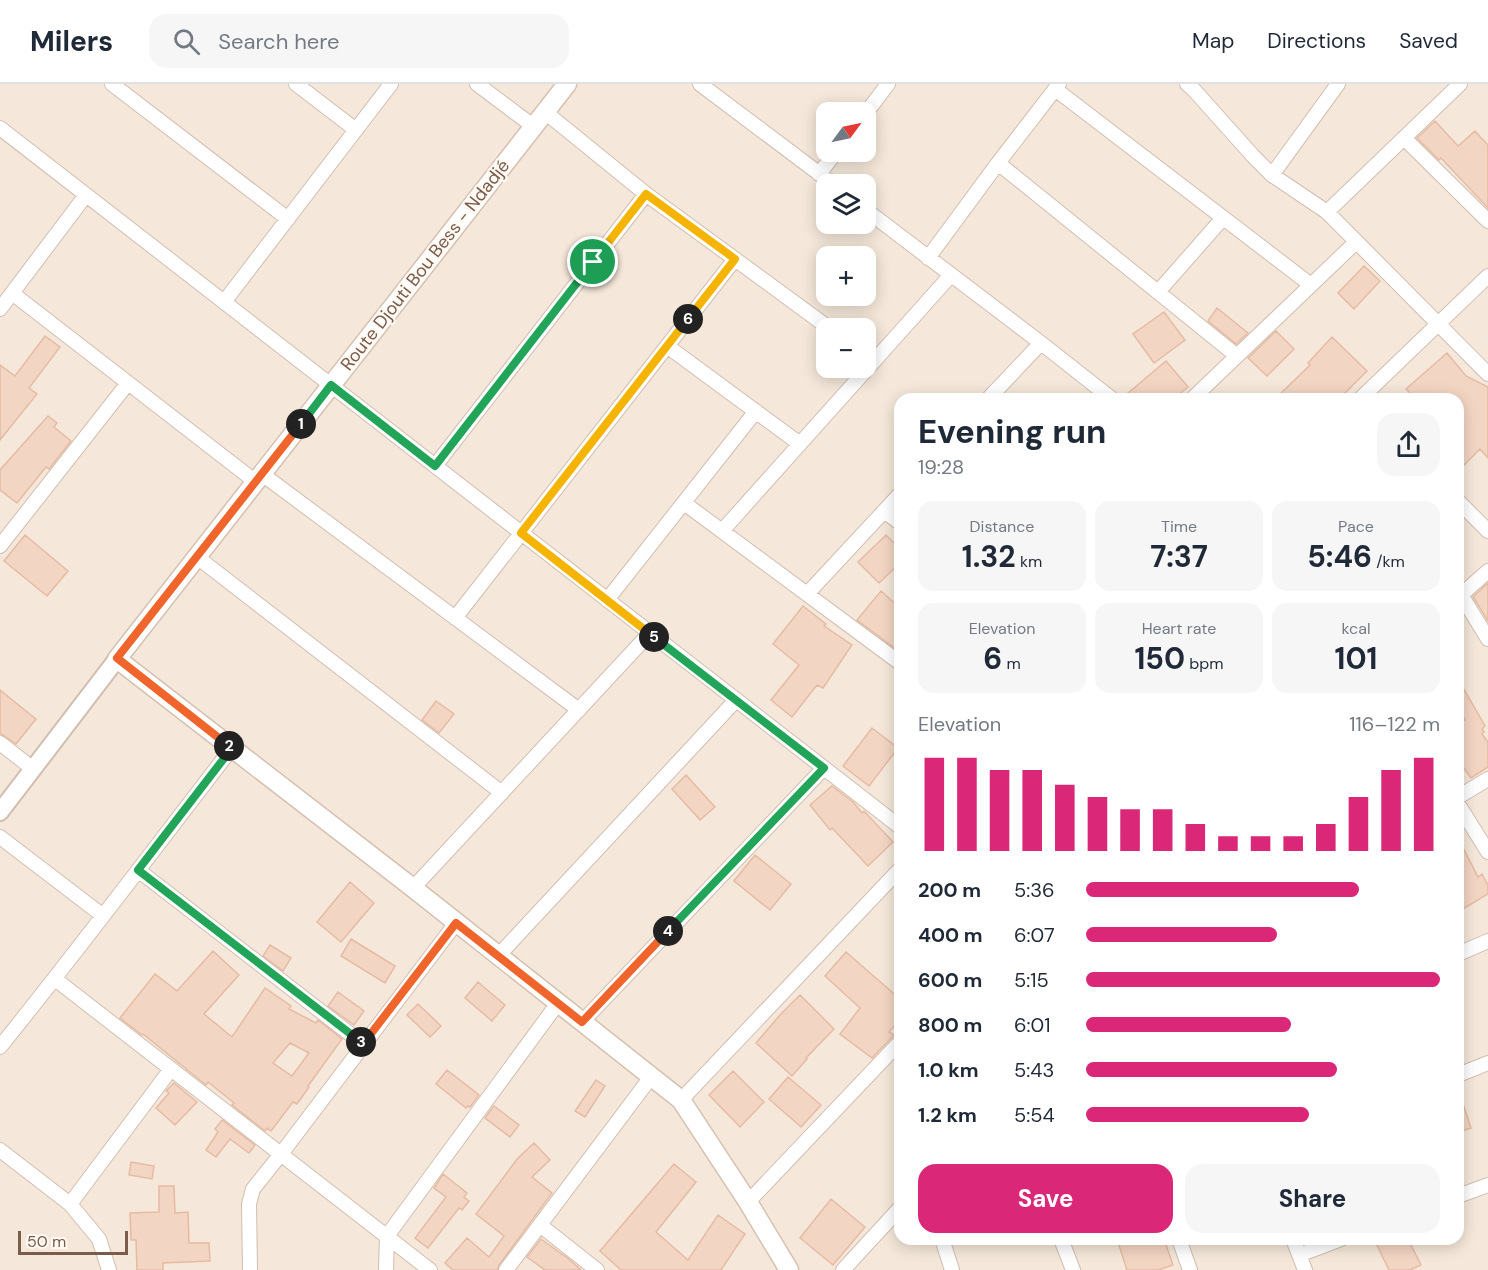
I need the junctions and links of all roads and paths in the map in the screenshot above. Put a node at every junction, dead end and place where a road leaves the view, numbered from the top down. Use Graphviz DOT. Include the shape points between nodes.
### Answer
graph roads {
  1 [pos="112,84"];
  2 [pos="296,84"];
  3 [pos="391,84"];
  4 [pos="477,84"];
  5 [pos="567,84"];
  6 [pos="888,84"];
  7 [pos="1338,84"];
  8 [pos="1461,84"];
  9 [pos="704,85"];
  10 [pos="1057,86"];
  11 [pos="1193,86"];
  12 [pos="874,102"];
  13 [pos="539,119"];
  14 [pos="0,128"];
  15 [pos="356,130"];
  16 [pos="1404,138"];
  17 [pos="828,162"];
  18 [pos="998,163"];
  19 [pos="819,174"];
  20 [pos="1272,175"];
  21 [pos="646,194"];
  22 [pos="86,195"];
  23 [pos="1327,213"];
  24 [pos="876,218"];
  25 [pos="1223,218"];
  26 [pos="288,219"];
  27 [pos="1488,221"];
  28 [pos="1356,242"];
  29 [pos="928,258"];
  30 [pos="735,259"];
  31 [pos="951,275"];
  32 [pos="1488,276"];
  33 [pos="1311,285"];
  34 [pos="1158,292"];
  35 [pos="12,293"];
  36 [pos="224,302"];
  37 [pos="0,309"];
  38 [pos="816,318"];
  39 [pos="1438,323"];
  40 [pos="1041,343"];
  41 [pos="667,346"];
  42 [pos="876,352"];
  43 [pos="1237,356"];
  44 [pos="1488,374"];
  45 [pos="854,378"];
  46 [pos="128,383"];
  47 [pos="331,385"];
  48 [pos="994,393"];
  49 [pos="1104,393"];
  50 [pos="1198,393"];
  51 [pos="1366,393"];
  52 [pos="756,411"];
  53 [pos="800,444"];
  54 [pos="435,466"];
  55 [pos="259,478"];
  56 [pos="894,500"];
  57 [pos="684,502"];
  58 [pos="1464,507"];
  59 [pos="884,511"];
  60 [pos="894,518"];
  61 [pos="722,531"];
  62 [pos="1488,531"];
  63 [pos="521,533"];
  64 [pos="0,546"];
  65 [pos="197,557"];
  66 [pos="1488,571"];
  67 [pos="1464,588"];
  68 [pos="807,594"];
  69 [pos="607,600"];
  70 [pos="1464,600"];
  71 [pos="455,618"];
  72 [pos="650,633"];
  73 [pos="1488,639"];
  74 [pos="117,658"];
  75 [pos="894,659"];
  76 [pos="736,700"];
  77 [pos="579,710"];
  78 [pos="0,743"];
  79 [pos="232,748"];
  80 [pos="824,768"];
  81 [pos="33,769"];
  82 [pos="1488,779"];
  83 [pos="502,793"];
  84 [pos="1464,794"];
  85 [pos="0,812"];
  86 [pos="1464,814"];
  87 [pos="894,822"];
  88 [pos="0,837"];
  89 [pos="1488,852"];
  90 [pos="138,870"];
  91 [pos="894,875"];
  92 [pos="413,888"];
  93 [pos="102,915"];
  94 [pos="456,923"];
  95 [pos="1488,941"];
  96 [pos="1464,951"];
  97 [pos="498,956"];
  98 [pos="55,979"];
  99 [pos="558,1003"];
  100 [pos="582,1022"];
  101 [pos="363,1044"];
  102 [pos="0,1047"];
  103 [pos="894,1048"];
  104 [pos="1488,1063"];
  105 [pos="171,1069"];
  106 [pos="1464,1073"];
  107 [pos="651,1077"];
  108 [pos="681,1100"];
  109 [pos="0,1150"];
  110 [pos="281,1154"];
  111 [pos="1488,1185"];
  112 [pos="1464,1194"];
  113 [pos="748,1202"];
  114 [pos="70,1204"];
  115 [pos="894,1215"];
  116 [pos="540,1225"];
  117 [pos="387,1236"];
  118 [pos="944,1245"];
  119 [pos="1063,1245"];
  120 [pos="1181,1245"];
  121 [pos="1295,1245"];
  122 [pos="1325,1245"];
  123 [pos="1299,1255"];
  124 [pos="109,1270"];
  125 [pos="250,1270"];
  126 [pos="386,1270"];
  127 [pos="430,1270"];
  128 [pos="506,1270"];
  129 [pos="597,1270"];
  130 [pos="789,1270"];
  131 [pos="843,1270"];
  132 [pos="952,1270"];
  133 [pos="1073,1270"];
  134 [pos="1190,1270"];
  135 [pos="1305,1270"];
  1 -- 26 [label="street"];
  2 -- 15 [label="street"];
  3 -- 15 [label="street"];
  4 -- 13 [label="street"];
  5 -- 13 [label="main road, Route Djouti Bou Bess - Ndadjé"];
  6 -- 12 [label="street"];
  7 -- 20 [label="street"];
  8 -- 16 [label="street"];
  9 -- 19 [label="street"];
  10 -- 18 [label="street"];
  10 -- 25 [label="street"];
  11 -- 20 [label="street"];
  13 -- 21 [label="street"];
  13 -- 47 [label="main road, Route Djouti Bou Bess - Ndadjé"];
  14 -- 22 [label="street"];
  15 -- 26 [label="street"];
  16 -- 23 [label="street"];
  16 -- 27 [label="street"];
  17 -- 19 [label="street"];
  18 -- 29 [label="street"];
  18 -- 34 [label="street"];
  20 -- 23 [label="street"];
  21 -- 30 [label="street"];
  21 -- 54 [label="street"];
  22 -- 35 [label="street"];
  22 -- 36 [label="street"];
  23 -- 28 [label="street"];
  24 -- 29 [label="street"];
  25 -- 33 [label="street"];
  25 -- 34 [label="street"];
  26 -- 36 [label="street"];
  28 -- 33 [label="street"];
  28 -- 39 [label="street"];
  29 -- 31 [label="street"];
  30 -- 38 [label="street"];
  30 -- 41 [label="street"];
  31 -- 40 [label="street"];
  31 -- 42 [label="street"];
  32 -- 39 [label="street"];
  33 -- 43 [label="street"];
  34 -- 43 [label="street"];
  35 -- 37 [label="street"];
  35 -- 46 [label="street"];
  36 -- 47 [label="street"];
  39 -- 44 [label="street"];
  39 -- 51 [label="street"];
  40 -- 48 [label="street"];
  40 -- 49 [label="street"];
  41 -- 52 [label="street"];
  41 -- 63 [label="street"];
  43 -- 50 [label="street"];
  45 -- 53 [label="street"];
  46 -- 55 [label="street"];
  46 -- 64 [label="street"];
  47 -- 54 [label="street"];
  47 -- 55 [label="main road, Route Djouti Bou Bess - Ndadjé"];
  52 -- 53 [label="street"];
  52 -- 57 [label="street"];
  53 -- 61 [label="street"];
  54 -- 63 [label="street"];
  55 -- 65 [label="main road, Route Djouti Bou Bess - Ndadjé"];
  55 -- 71 [label="street"];
  56 -- 59 [label="street"];
  57 -- 61 [label="street"];
  57 -- 69 [label="street"];
  58 -- 62 [label="street"];
  59 -- 60 [label="street"];
  59 -- 68 [label="street"];
  61 -- 68 [label="street"];
  63 -- 69 [label="street"];
  63 -- 71 [label="street"];
  65 -- 74 [label="main road, Route Djouti Bou Bess - Ndadjé"];
  65 -- 83 [label="street"];
  66 -- 67 [label="street"];
  68 -- 75 [label="street"];
  69 -- 72 [label="street"];
  70 -- 73 [label="street"];
  71 -- 77 [label="street"];
  72 -- 76 [label="street"];
  72 -- 77 [label="street"];
  74 -- 79 [label="main road"];
  74 -- 81 [label="street"];
  76 -- 80 [label="street"];
  76 -- 97 [label="street"];
  77 -- 83 [label="street"];
  78 -- 81 [label="street"];
  79 -- 90 [label="street"];
  79 -- 92 [label="main road"];
  80 -- 87 [label="street"];
  80 -- 100 [label="street"];
  81 -- 85 [label="street"];
  82 -- 84 [label="street"];
  83 -- 92 [label="street"];
  86 -- 89 [label="street"];
  88 -- 93 [label="street"];
  90 -- 93 [label="street"];
  90 -- 101 [label="street"];
  91 -- 108 [label="street"];
  92 -- 94 [label="main road"];
  93 -- 98 [label="street"];
  94 -- 97 [label="main road"];
  94 -- 101 [label="street"];
  95 -- 96 [label="street"];
  97 -- 99 [label="main road"];
  98 -- 102 [label="street"];
  98 -- 105 [label="street"];
  99 -- 100 [label="main road"];
  99 -- 117 [label="street"];
  100 -- 107 [label="main road"];
  101 -- 110 [label="street"];
  103 -- 113 [label="street"];
  104 -- 106 [label="street"];
  105 -- 110 [label="street"];
  105 -- 114 [label="street"];
  107 -- 108 [label="main road"];
  107 -- 116 [label="street"];
  108 -- 113 [label="main road"];
  109 -- 114 [label="street"];
  110 -- 117 [label="street"];
  110 -- 125 [label="street" via="253,1189 249,1204"];
  111 -- 112 [label="street"];
  113 -- 130 [label="main road"];
  114 -- 124 [label="street" via="99,1239"];
  115 -- 131 [label="street"];
  116 -- 128 [label="street"];
  116 -- 129 [label="street"];
  117 -- 126 [label="street"];
  117 -- 127 [label="street"];
  118 -- 132 [label="street"];
  119 -- 133 [label="street"];
  120 -- 134 [label="street"];
  121 -- 123 [label="street"];
  122 -- 123 [label="street"];
  123 -- 135 [label="street"];
}
